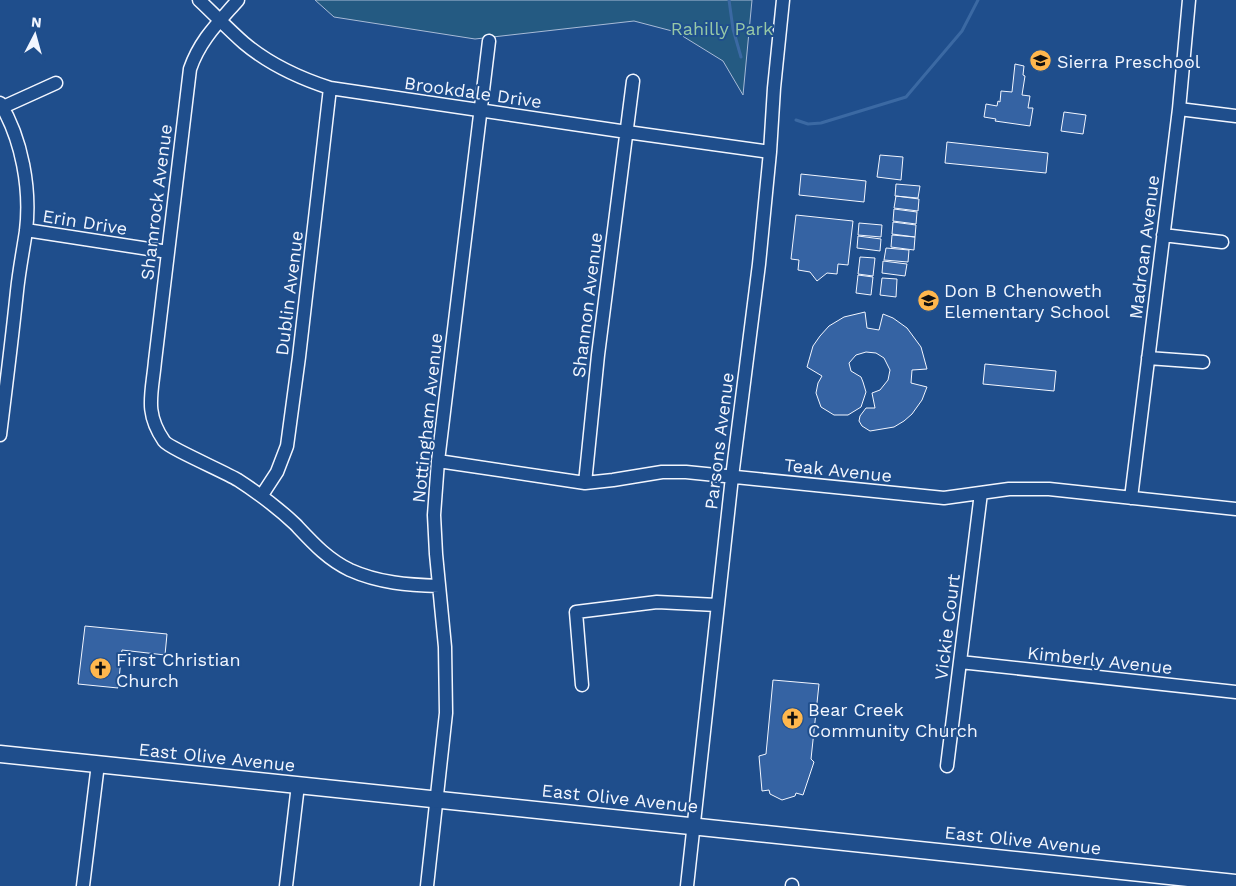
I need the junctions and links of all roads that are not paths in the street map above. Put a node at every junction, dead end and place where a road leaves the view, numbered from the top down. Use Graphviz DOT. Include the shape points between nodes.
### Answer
graph roads {
  1 [pos="199,0"];
  2 [pos="238,0"];
  3 [pos="784,0"];
  4 [pos="1189,0"];
  5 [pos="221,20"];
  6 [pos="489,41"];
  7 [pos="633,81"];
  8 [pos="56,83"];
  9 [pos="330,88"];
  10 [pos="1,105"];
  11 [pos="1179,109"];
  12 [pos="479,110"];
  13 [pos="1236,116"];
  14 [pos="626,132"];
  15 [pos="770,152"];
  16 [pos="26,230"];
  17 [pos="1163,235"];
  18 [pos="1222,242"];
  19 [pos="168,252"];
  20 [pos="1148,358"];
  21 [pos="1203,362"];
  22 [pos="0,435"];
  23 [pos="438,461"];
  24 [pos="732,477"];
  25 [pos="585,483"];
  26 [pos="981,493"];
  27 [pos="262,495"];
  28 [pos="1131,498"];
  29 [pos="1236,509"];
  30 [pos="439,586"];
  31 [pos="717,606"];
  32 [pos="960,662"];
  33 [pos="582,685"];
  34 [pos="1236,692"];
  35 [pos="0,754"];
  36 [pos="98,764"];
  37 [pos="947,766"];
  38 [pos="298,785"];
  39 [pos="436,800"];
  40 [pos="695,826"];
  41 [pos="1177,881"];
  42 [pos="1236,883"];
  43 [pos="83,886"];
  44 [pos="286,886"];
  45 [pos="427,886"];
  46 [pos="687,886"];
  1 -- 5 [label="street, Brookdale Drive"];
  2 -- 5 [label="street, Shamrock Avenue"];
  3 -- 15 [label="street, Parsons Avenue"];
  4 -- 11 [label="street, Madroan Avenue"];
  5 -- 9 [label="street, Brookdale Drive" via="243,42 266,58 309,82"];
  5 -- 19 [label="street, Shamrock Avenue" via="202,42 190,69"];
  6 -- 12 [label="street, Nottingham Avenue"];
  7 -- 14 [label="street, Shannon Avenue"];
  8 -- 10 [label="street"];
  9 -- 12 [label="street, Brookdale Drive"];
  9 -- 27 [label="street, Dublin Avenue" via="287,446 277,472"];
  10 -- 16 [label="street" via="22,158"];
  11 -- 13 [label="street"];
  11 -- 17 [label="street, Madroan Avenue"];
  12 -- 14 [label="street, Brookdale Drive"];
  12 -- 23 [label="street, Nottingham Avenue"];
  14 -- 15 [label="street, Brookdale Drive"];
  14 -- 25 [label="street, Shannon Avenue"];
  15 -- 24 [label="street, Parsons Avenue"];
  16 -- 19 [label="street, Erin Drive"];
  16 -- 22 [label="street"];
  17 -- 18 [label="street"];
  17 -- 20 [label="street, Madroan Avenue"];
  19 -- 27 [label="street, Shamrock Avenue" via="150,410 154,424 166,444 227,473"];
  20 -- 21 [label="street"];
  20 -- 28 [label="street, Madroan Avenue"];
  23 -- 25 [label="street, Teak Avenue"];
  23 -- 30 [label="street, Nottingham Avenue" via="434,515"];
  24 -- 25 [label="street, Teak Avenue" via="662,472"];
  24 -- 26 [label="street, Teak Avenue" via="944,498"];
  24 -- 31 [label="street, Parsons Avenue"];
  26 -- 28 [label="street, Teak Avenue" via="1049,489"];
  26 -- 32 [label="street, Vickie Court"];
  27 -- 30 [label="street" via="327,557 349,569 389,582"];
  28 -- 29 [label="street, Teak Avenue"];
  30 -- 39 [label="street, Nottingham Avenue" via="447,680"];
  31 -- 33 [label="street" via="657,602 576,612"];
  31 -- 40 [label="street, Parsons Avenue"];
  32 -- 34 [label="street, Kimberly Avenue"];
  32 -- 37 [label="street, Vickie Court"];
  35 -- 36 [label="main road, East Olive Avenue"];
  36 -- 38 [label="main road, East Olive Avenue"];
  36 -- 43 [label="street"];
  38 -- 39 [label="main road, East Olive Avenue"];
  38 -- 44 [label="street"];
  39 -- 40 [label="main road, East Olive Avenue"];
  39 -- 45 [label="street, Nottingham Avenue"];
  40 -- 41 [label="main road, East Olive Avenue"];
  40 -- 46 [label="street, Parsons Avenue"];
  41 -- 42 [label="main road, East Olive Avenue"];
}
